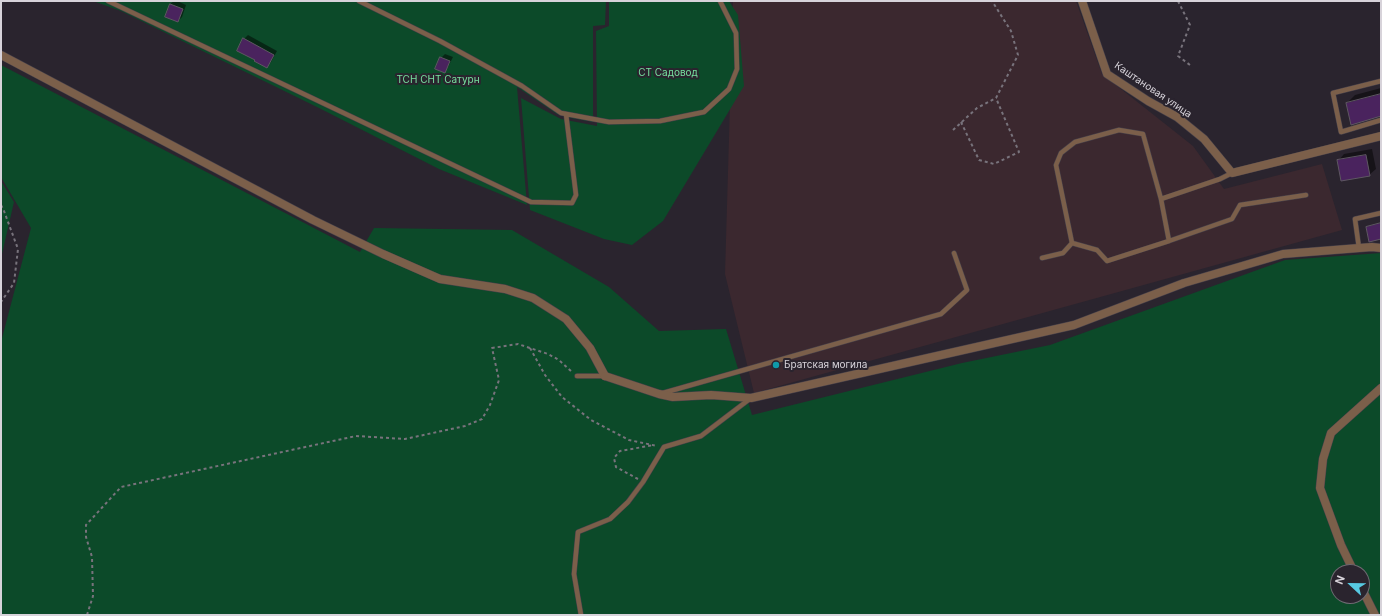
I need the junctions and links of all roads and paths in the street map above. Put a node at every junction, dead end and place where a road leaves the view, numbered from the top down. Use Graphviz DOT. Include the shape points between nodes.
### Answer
graph roads {
  1 [pos="108,1"];
  2 [pos="359,1"];
  3 [pos="720,1"];
  4 [pos="992,1"];
  5 [pos="1082,1"];
  6 [pos="1178,1"];
  7 [pos="1,55"];
  8 [pos="1190,65"];
  9 [pos="1381,81"];
  10 [pos="996,98"];
  11 [pos="566,114"];
  12 [pos="1381,120"];
  13 [pos="961,122"];
  14 [pos="953,130"];
  15 [pos="1381,136"];
  16 [pos="1232,173"];
  17 [pos="1306,195"];
  18 [pos="1161,199"];
  19 [pos="1,205"];
  20 [pos="1381,213"];
  21 [pos="1169,240"];
  22 [pos="1072,243"];
  23 [pos="1359,248"];
  24 [pos="1381,248"];
  25 [pos="954,253"];
  26 [pos="1042,258"];
  27 [pos="1,302"];
  28 [pos="530,348"];
  29 [pos="577,376"];
  30 [pos="605,376"];
  31 [pos="1381,388"];
  32 [pos="659,394"];
  33 [pos="751,398"];
  34 [pos="655,445"];
  35 [pos="664,447"];
  36 [pos="643,482"];
  37 [pos="1350,564"];
  38 [pos="1370,604"];
  39 [pos="87,615"];
  40 [pos="581,615"];
  41 [pos="1375,615"];
  1 -- 11 [label="lane" via="531,202 572,204 576,195"];
  2 -- 11 [label="lane" via="440,41 522,86"];
  3 -- 11 [label="lane" via="736,33 737,69 729,89 704,112 660,121 609,122"];
  4 -- 10 [label="path" via="1011,31 1018,55"];
  5 -- 16 [label="street, Каштановая улица" via="1107,74 1177,117 1204,139"];
  6 -- 8 [label="path" via="1190,25 1178,56"];
  7 -- 30 [label="street" via="313,220 383,254 440,280 505,289 533,298 566,319 590,348"];
  9 -- 12 [label="lane" via="1334,93 1341,132"];
  10 -- 13 [label="path" via="977,108"];
  10 -- 13 [label="path" via="1018,152 994,164 979,160"];
  13 -- 14 [label="path"];
  15 -- 16 [label="street"];
  16 -- 18 [label="lane"];
  17 -- 21 [label="lane" via="1240,205 1232,219"];
  18 -- 21 [label="lane"];
  18 -- 22 [label="lane" via="1143,134 1120,130 1074,142 1061,153 1056,165"];
  19 -- 27 [label="path" via="18,250 14,283"];
  20 -- 23 [label="lane" via="1355,219"];
  21 -- 22 [label="lane" via="1107,261 1097,250"];
  22 -- 26 [label="lane" via="1063,254"];
  23 -- 24 [label="street"];
  23 -- 33 [label="street" via="1283,254 1184,283 1074,325"];
  25 -- 32 [label="lane" via="967,290 941,314"];
  28 -- 29 [label="path" via="559,360"];
  28 -- 34 [label="path" via="562,397 591,420 629,440"];
  28 -- 39 [label="path" via="518,344 492,348 499,380 482,419 465,426 405,439 356,436 121,487 86,525 86,537 92,557 93,596"];
  29 -- 30 [label="lane"];
  30 -- 32 [label="street"];
  31 -- 37 [label="street" via="1331,433 1323,459 1320,488"];
  32 -- 33 [label="street" via="673,397 711,395"];
  33 -- 35 [label="lane" via="701,436"];
  34 -- 35 [label="path"];
  34 -- 36 [label="path" via="620,451 614,458 616,467"];
  35 -- 36 [label="lane"];
  36 -- 40 [label="lane" via="628,502 610,519 578,532 574,574"];
  38 -- 41 [label="street"];
}
